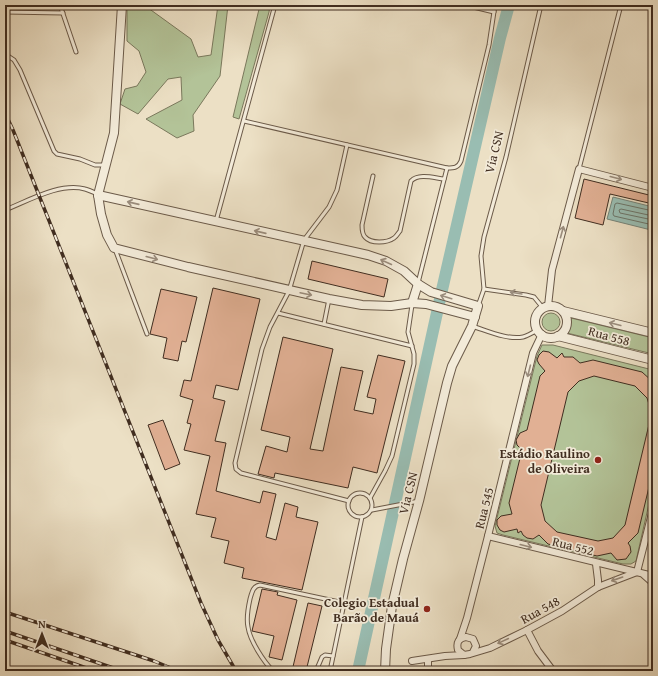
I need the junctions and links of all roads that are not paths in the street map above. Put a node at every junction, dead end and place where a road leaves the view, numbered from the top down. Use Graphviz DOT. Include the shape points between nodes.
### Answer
graph roads {
  1 [pos="60,5"];
  2 [pos="122,5"];
  3 [pos="275,5"];
  4 [pos="465,5"];
  5 [pos="495,5"];
  6 [pos="541,5"];
  7 [pos="621,5"];
  8 [pos="5,12"];
  9 [pos="494,12"];
  10 [pos="63,13"];
  11 [pos="76,52"];
  12 [pos="5,54"];
  13 [pos="244,121"];
  14 [pos="347,145"];
  15 [pos="106,165"];
  16 [pos="447,168"];
  17 [pos="579,169"];
  18 [pos="373,176"];
  19 [pos="444,179"];
  20 [pos="653,188"];
  21 [pos="98,195"];
  22 [pos="5,210"];
  23 [pos="216,222"];
  24 [pos="304,240"];
  25 [pos="114,248"];
  26 [pos="418,284"];
  27 [pos="484,289"];
  28 [pos="289,290"];
  29 [pos="329,299"];
  30 [pos="412,303"];
  31 [pos="478,306"];
  32 [pos="546,307"];
  33 [pos="563,311"];
  34 [pos="278,313"];
  35 [pos="475,317"];
  36 [pos="324,324"];
  37 [pos="472,326"];
  38 [pos="540,332"];
  39 [pos="653,333"];
  40 [pos="147,334"];
  41 [pos="558,336"];
  42 [pos="412,346"];
  43 [pos="653,360"];
  44 [pos="370,498"];
  45 [pos="349,500"];
  46 [pos="414,502"];
  47 [pos="653,509"];
  48 [pos="372,510"];
  49 [pos="362,517"];
  50 [pos="488,536"];
  51 [pos="596,564"];
  52 [pos="640,573"];
  53 [pos="653,576"];
  54 [pos="653,583"];
  55 [pos="598,587"];
  56 [pos="344,603"];
  57 [pos="467,618"];
  58 [pos="527,630"];
  59 [pos="470,637"];
  60 [pos="460,639"];
  61 [pos="475,642"];
  62 [pos="457,646"];
  63 [pos="490,648"];
  64 [pos="473,652"];
  65 [pos="464,655"];
  66 [pos="333,656"];
  67 [pos="445,656"];
  68 [pos="428,659"];
  69 [pos="412,661"];
  70 [pos="274,671"];
  71 [pos="316,671"];
  72 [pos="330,671"];
  73 [pos="385,671"];
  74 [pos="428,671"];
  75 [pos="554,671"];
  1 -- 10 [label="lane"];
  2 -- 15 [label="street" via="114,134"];
  3 -- 13 [label="lane"];
  4 -- 9 [label="lane"];
  5 -- 9 [label="lane"];
  6 -- 27 [label="lane, Via CSN" via="506,157 484,237 481,256"];
  7 -- 17 [label="lane"];
  8 -- 10 [label="lane"];
  9 -- 16 [label="lane" via="489,45 461,162 455,168"];
  10 -- 11 [label="lane"];
  12 -- 15 [label="lane" via="14,60 20,70 54,151 95,165"];
  13 -- 14 [label="lane"];
  13 -- 23 [label="lane"];
  14 -- 16 [label="lane"];
  14 -- 24 [label="lane" via="337,190 329,207"];
  15 -- 21 [label="street"];
  16 -- 19 [label="lane"];
  17 -- 20 [label="street, one-way"];
  32 -- 17 [label="street, one-way" via="552,270"];
  18 -- 19 [label="lane" via="362,232 364,237 379,242 389,241 400,231 411,181 420,177"];
  19 -- 26 [label="lane"];
  21 -- 22 [label="lane" via="86,189 71,187 55,190"];
  23 -- 21 [label="street, one-way"];
  21 -- 25 [label="street" via="107,235"];
  24 -- 23 [label="street, one-way"];
  26 -- 24 [label="street, one-way" via="404,271 386,261"];
  24 -- 28 [label="lane"];
  25 -- 28 [label="street, one-way" via="188,268"];
  25 -- 40 [label="lane"];
  26 -- 30 [label="street"];
  31 -- 26 [label="street, one-way" via="431,292"];
  27 -- 31 [label="lane, Via CSN"];
  32 -- 27 [label="lane, one-way" via="526,295"];
  28 -- 29 [label="street, one-way"];
  28 -- 34 [label="lane"];
  29 -- 30 [label="street" via="362,305 391,306"];
  29 -- 36 [label="lane"];
  30 -- 35 [label="street" via="458,311"];
  30 -- 42 [label="lane" via="408,325"];
  31 -- 35 [label="street, Via CSN"];
  32 -- 33 [label="street" via="554,306"];
  32 -- 38 [label="street" via="537,315 536,325"];
  39 -- 33 [label="street, one-way"];
  33 -- 41 [label="street" via="567,324"];
  34 -- 36 [label="lane"];
  34 -- 45 [label="lane" via="262,349 234,463 236,469 240,473"];
  35 -- 37 [label="street, Via CSN"];
  36 -- 42 [label="lane"];
  37 -- 38 [label="lane" via="514,337"];
  37 -- 46 [label="street, Via CSN" via="452,366"];
  38 -- 41 [label="street" via="550,337"];
  38 -- 50 [label="street, Rua 545, one-way"];
  41 -- 43 [label="street, Rua 558"];
  42 -- 44 [label="lane" via="414,364 392,456"];
  44 -- 45 [label="lane" via="359,493 354,494"];
  44 -- 48 [label="lane"];
  45 -- 49 [label="lane" via="351,513"];
  46 -- 48 [label="lane"];
  46 -- 73 [label="street, Via CSN" via="390,621"];
  47 -- 52 [label="street"];
  48 -- 49 [label="lane"];
  49 -- 56 [label="lane"];
  50 -- 51 [label="street, Rua 552, one-way"];
  50 -- 57 [label="street, Rua 545"];
  51 -- 52 [label="street, Rua 552"];
  51 -- 55 [label="street"];
  52 -- 53 [label="street, Rua 552"];
  52 -- 54 [label="street"];
  52 -- 55 [label="street, Rua 548, one-way"];
  55 -- 58 [label="street, Rua 548"];
  56 -- 66 [label="lane"];
  56 -- 70 [label="lane" via="260,585 254,588 248,611 248,627 252,640"];
  57 -- 59 [label="street, Rua 545"];
  57 -- 60 [label="street, Rua 545"];
  58 -- 63 [label="street, Rua 548, one-way"];
  58 -- 75 [label="street" via="538,651"];
  59 -- 60 [label="street"];
  59 -- 61 [label="street"];
  60 -- 62 [label="street"];
  61 -- 63 [label="street"];
  61 -- 64 [label="street"];
  62 -- 65 [label="street"];
  62 -- 67 [label="street" via="453,652"];
  63 -- 64 [label="street, Rua 548"];
  64 -- 65 [label="street"];
  65 -- 67 [label="street"];
  66 -- 71 [label="lane" via="322,657"];
  66 -- 72 [label="lane"];
  67 -- 68 [label="street"];
  68 -- 69 [label="street"];
  68 -- 74 [label="street"];
}
